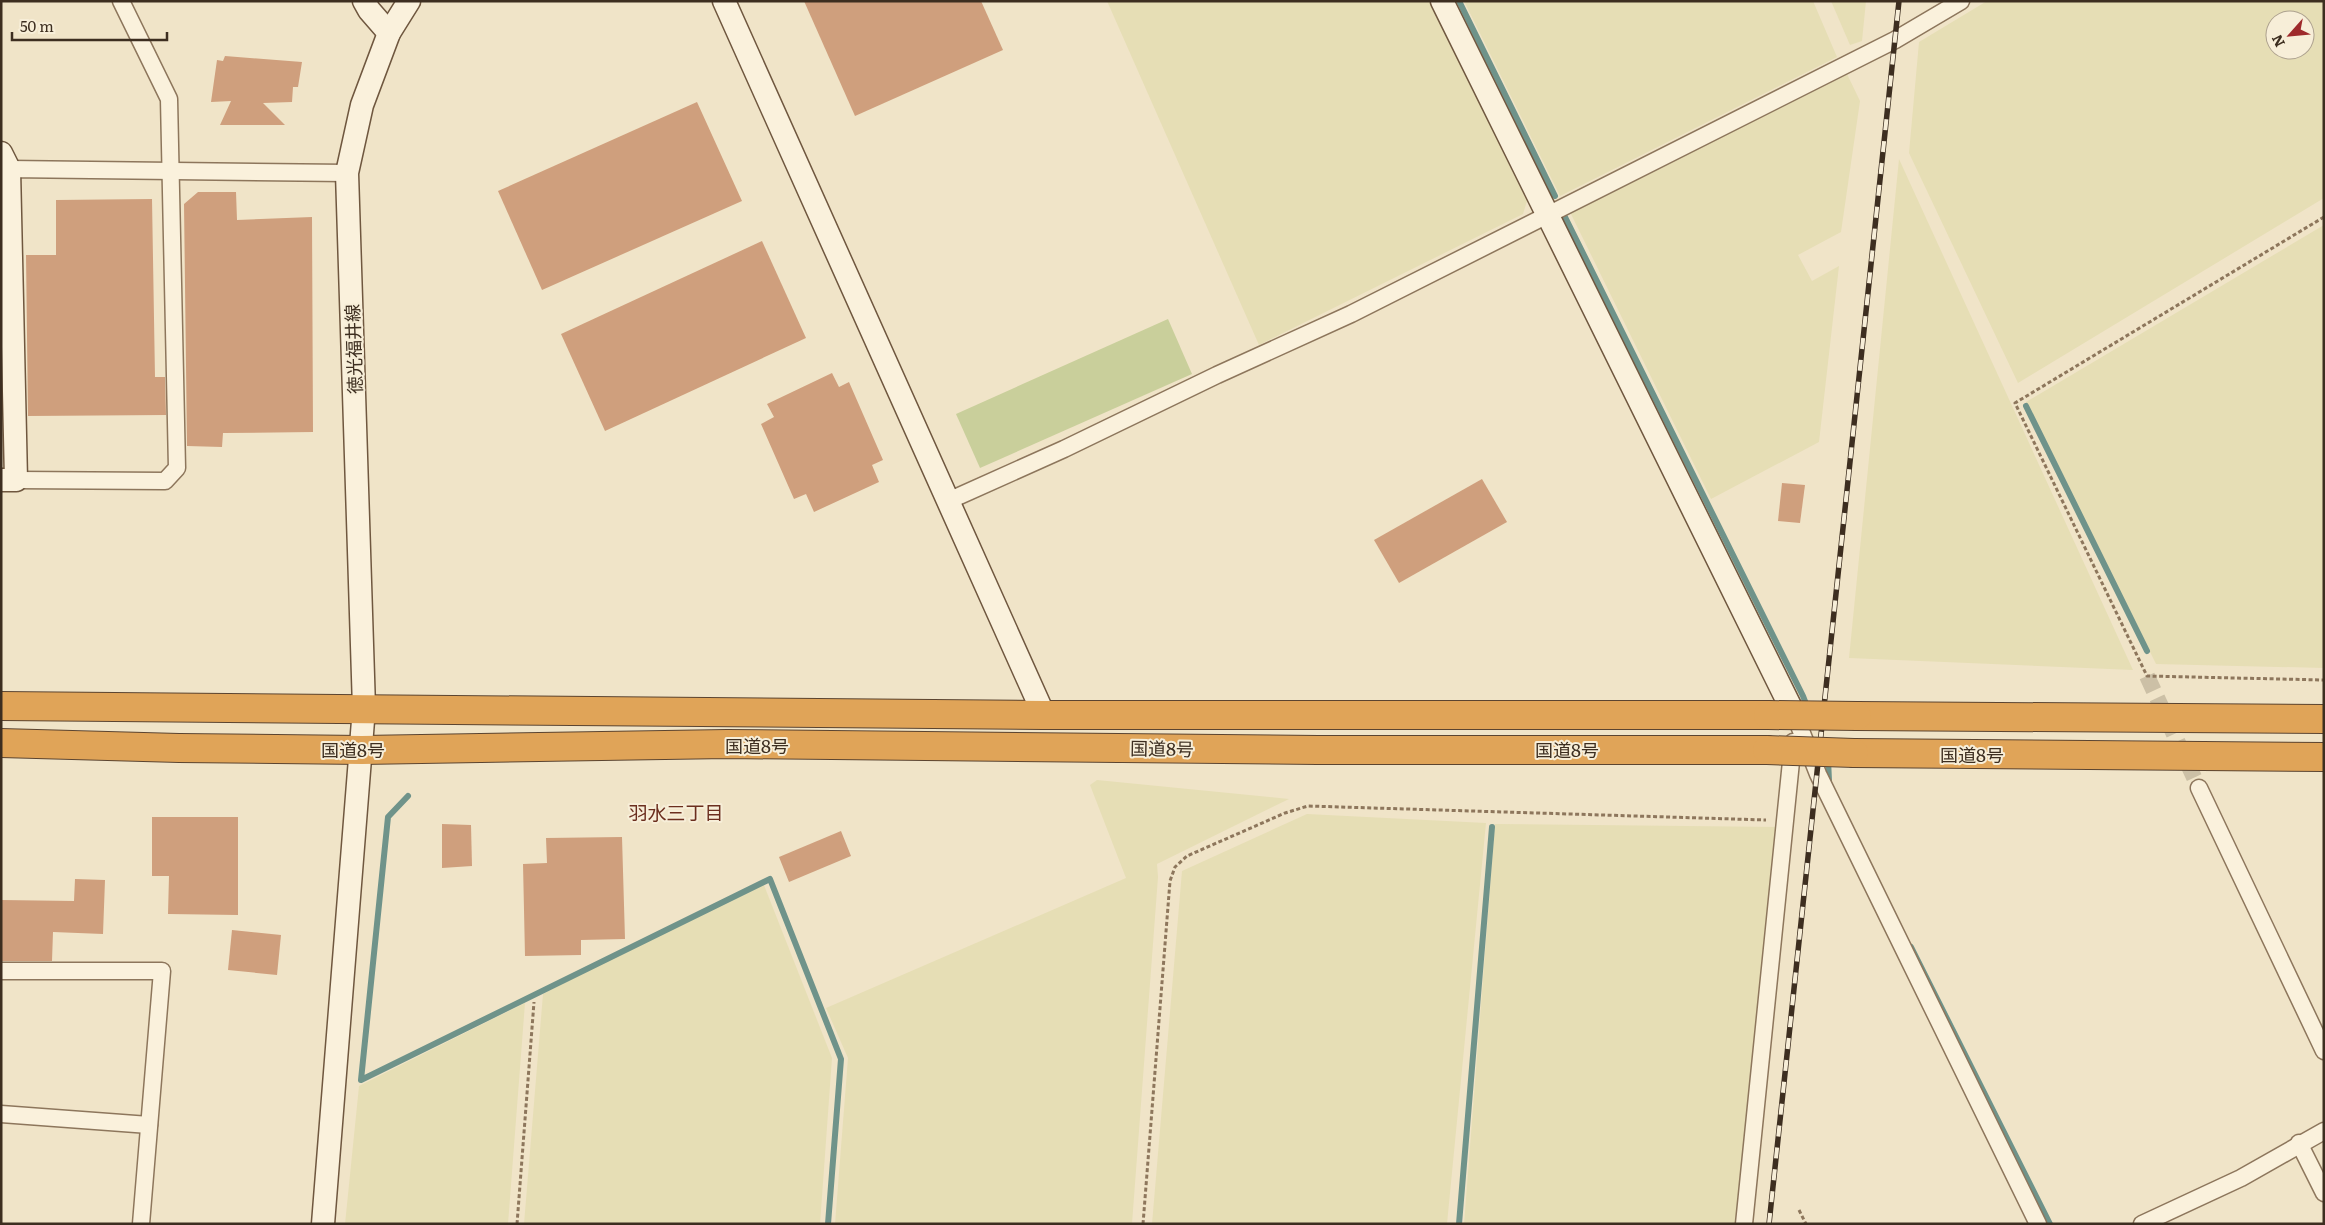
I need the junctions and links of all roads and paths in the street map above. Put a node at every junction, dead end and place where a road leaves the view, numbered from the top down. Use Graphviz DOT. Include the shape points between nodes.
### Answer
graph roads {
  1 [pos="121,1"];
  2 [pos="364,1"];
  3 [pos="409,1"];
  4 [pos="724,1"];
  5 [pos="1442,1"];
  6 [pos="1961,1"];
  7 [pos="389,33"];
  8 [pos="4,165"];
  9 [pos="171,171"];
  10 [pos="347,173"];
  11 [pos="1548,216"];
  12 [pos="2324,217"];
  13 [pos="9,480"];
  14 [pos="948,501"];
  15 [pos="2324,680"];
  16 [pos="1,706"];
  17 [pos="364,708"];
  18 [pos="1044,715"];
  19 [pos="1796,718"];
  20 [pos="2324,719"];
  21 [pos="1,742"];
  22 [pos="362,750"];
  23 [pos="2324,757"];
  24 [pos="2199,788"];
  25 [pos="1785,821"];
  26 [pos="1,971"];
  27 [pos="534,1002"];
  28 [pos="2324,1051"];
  29 [pos="1,1114"];
  30 [pos="149,1125"];
  31 [pos="2324,1131"];
  32 [pos="2299,1144"];
  33 [pos="2324,1193"];
  34 [pos="1799,1210"];
  35 [pos="141,1224"];
  36 [pos="323,1224"];
  37 [pos="517,1224"];
  38 [pos="1142,1224"];
  39 [pos="1744,1224"];
  40 [pos="1806,1224"];
  41 [pos="2038,1224"];
  42 [pos="2142,1224"];
  1 -- 9 [label="street" via="169,99"];
  2 -- 7 [label="street"];
  3 -- 7 [label="street, 徳光福井線"];
  4 -- 14 [label="street"];
  5 -- 11 [label="street"];
  6 -- 11 [label="street" via="1895,40"];
  7 -- 10 [label="street, 徳光福井線" via="362,105"];
  8 -- 9 [label="street"];
  8 -- 13 [label="street"];
  9 -- 10 [label="street"];
  9 -- 13 [label="street" via="177,468 165,481"];
  10 -- 17 [label="street, 徳光福井線"];
  11 -- 14 [label="street" via="1351,314 1064,450"];
  11 -- 19 [label="street"];
  12 -- 15 [label="path" via="2015,403 2147,676"];
  14 -- 18 [label="street"];
  16 -- 17 [label="highway, 国道8号"];
  17 -- 18 [label="highway, 国道8号"];
  17 -- 22 [label="street, 徳光福井線"];
  18 -- 20 [label="highway, 国道8号, bridge"];
  19 -- 25 [label="street"];
  19 -- 41 [label="street" via="1818,774"];
  21 -- 22 [label="highway, 国道8号"];
  22 -- 23 [label="highway, 国道8号, bridge" via="727,744"];
  22 -- 36 [label="street, 徳光福井線"];
  24 -- 28 [label="street"];
  25 -- 38 [label="path" via="1308,806 1187,856 1175,868 1170,881"];
  25 -- 39 [label="street"];
  26 -- 30 [label="street" via="162,971"];
  27 -- 37 [label="path"];
  29 -- 30 [label="street"];
  30 -- 35 [label="street"];
  31 -- 32 [label="street"];
  32 -- 33 [label="street"];
  32 -- 42 [label="street" via="2241,1178"];
  34 -- 40 [label="path"];
}
